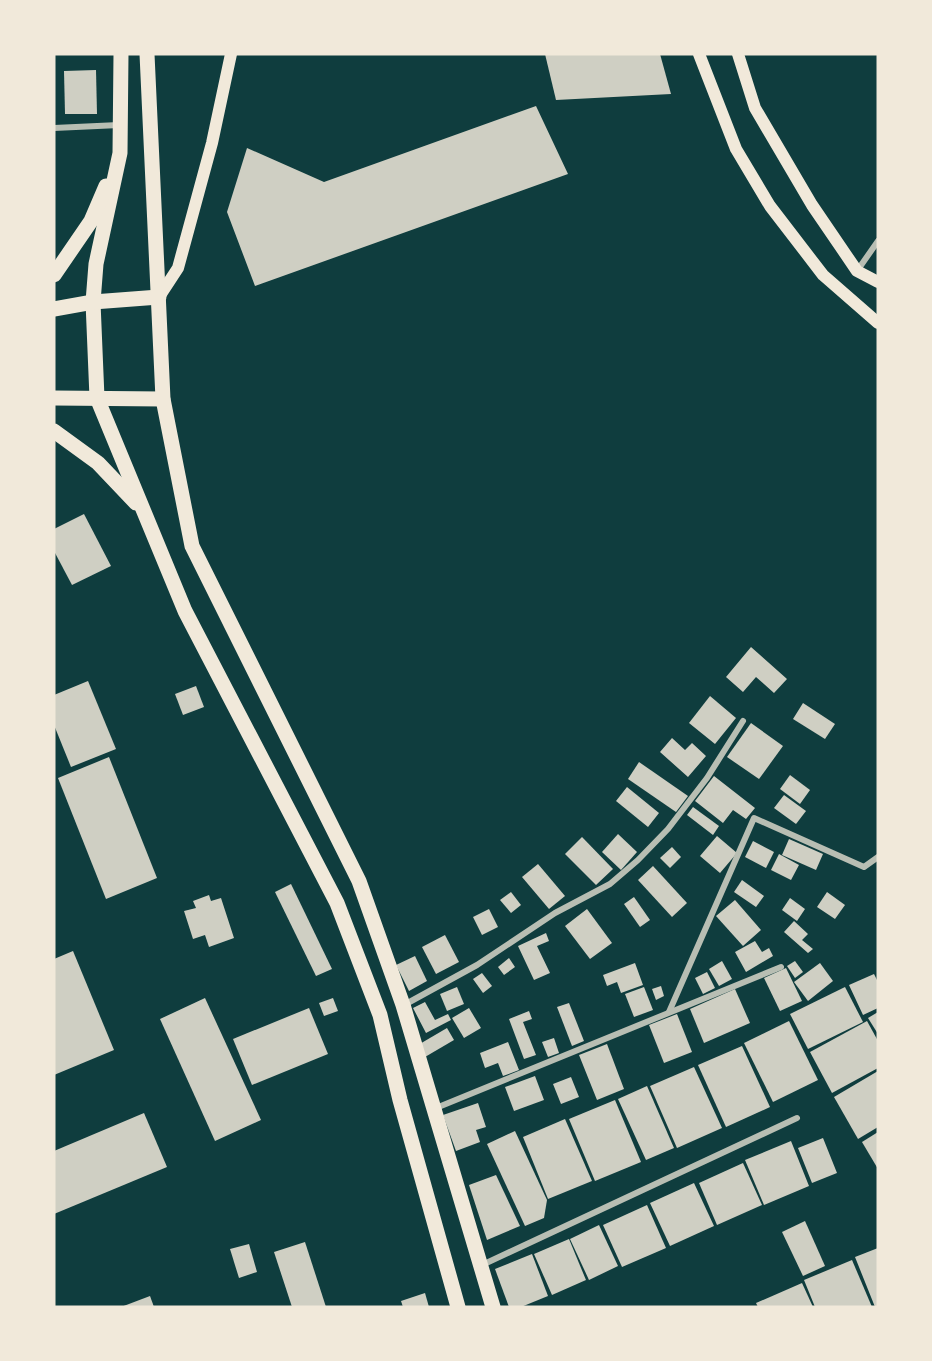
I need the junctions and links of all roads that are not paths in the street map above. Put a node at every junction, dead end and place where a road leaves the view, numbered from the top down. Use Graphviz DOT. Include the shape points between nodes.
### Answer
graph roads {
  1 [pos="121,54"];
  2 [pos="147,54"];
  3 [pos="231,54"];
  4 [pos="699,54"];
  5 [pos="738,54"];
  6 [pos="120,125"];
  7 [pos="54,128"];
  8 [pos="120,153"];
  9 [pos="878,241"];
  10 [pos="857,271"];
  11 [pos="54,275"];
  12 [pos="878,282"];
  13 [pos="159,297"];
  14 [pos="93,302"];
  15 [pos="54,309"];
  16 [pos="878,323"];
  17 [pos="54,398"];
  18 [pos="97,398"];
  19 [pos="163,399"];
  20 [pos="54,431"];
  21 [pos="147,517"];
  22 [pos="742,721"];
  23 [pos="878,857"];
  24 [pos="781,967"];
  25 [pos="404,1005"];
  26 [pos="668,1013"];
  27 [pos="432,1109"];
  28 [pos="797,1118"];
  29 [pos="482,1265"];
  30 [pos="458,1307"];
  31 [pos="493,1307"];
  1 -- 6 [label="main road"];
  2 -- 13 [label="main road"];
  3 -- 13 [label="main road" via="178,268"];
  4 -- 16 [label="main road" via="736,149 770,206 823,275"];
  5 -- 10 [label="main road" via="755,108 812,205"];
  6 -- 7 [label="street"];
  6 -- 8 [label="main road"];
  8 -- 11 [label="main road" via="91,221"];
  8 -- 14 [label="main road" via="96,264"];
  9 -- 10 [label="street"];
  10 -- 12 [label="main road"];
  13 -- 14 [label="main road"];
  13 -- 19 [label="main road"];
  14 -- 15 [label="main road"];
  14 -- 18 [label="main road"];
  17 -- 18 [label="main road"];
  18 -- 19 [label="main road"];
  18 -- 21 [label="main road"];
  19 -- 25 [label="main road" via="192,546 359,881"];
  20 -- 21 [label="main road" via="98,463"];
  21 -- 30 [label="main road" via="185,611 338,903 380,1015"];
  22 -- 25 [label="street" via="707,778 668,829 610,884"];
  23 -- 26 [label="street" via="864,867 754,819"];
  24 -- 26 [label="street"];
  25 -- 27 [label="main road"];
  26 -- 27 [label="street"];
  27 -- 29 [label="main road"];
  28 -- 29 [label="street"];
  29 -- 31 [label="main road"];
}
